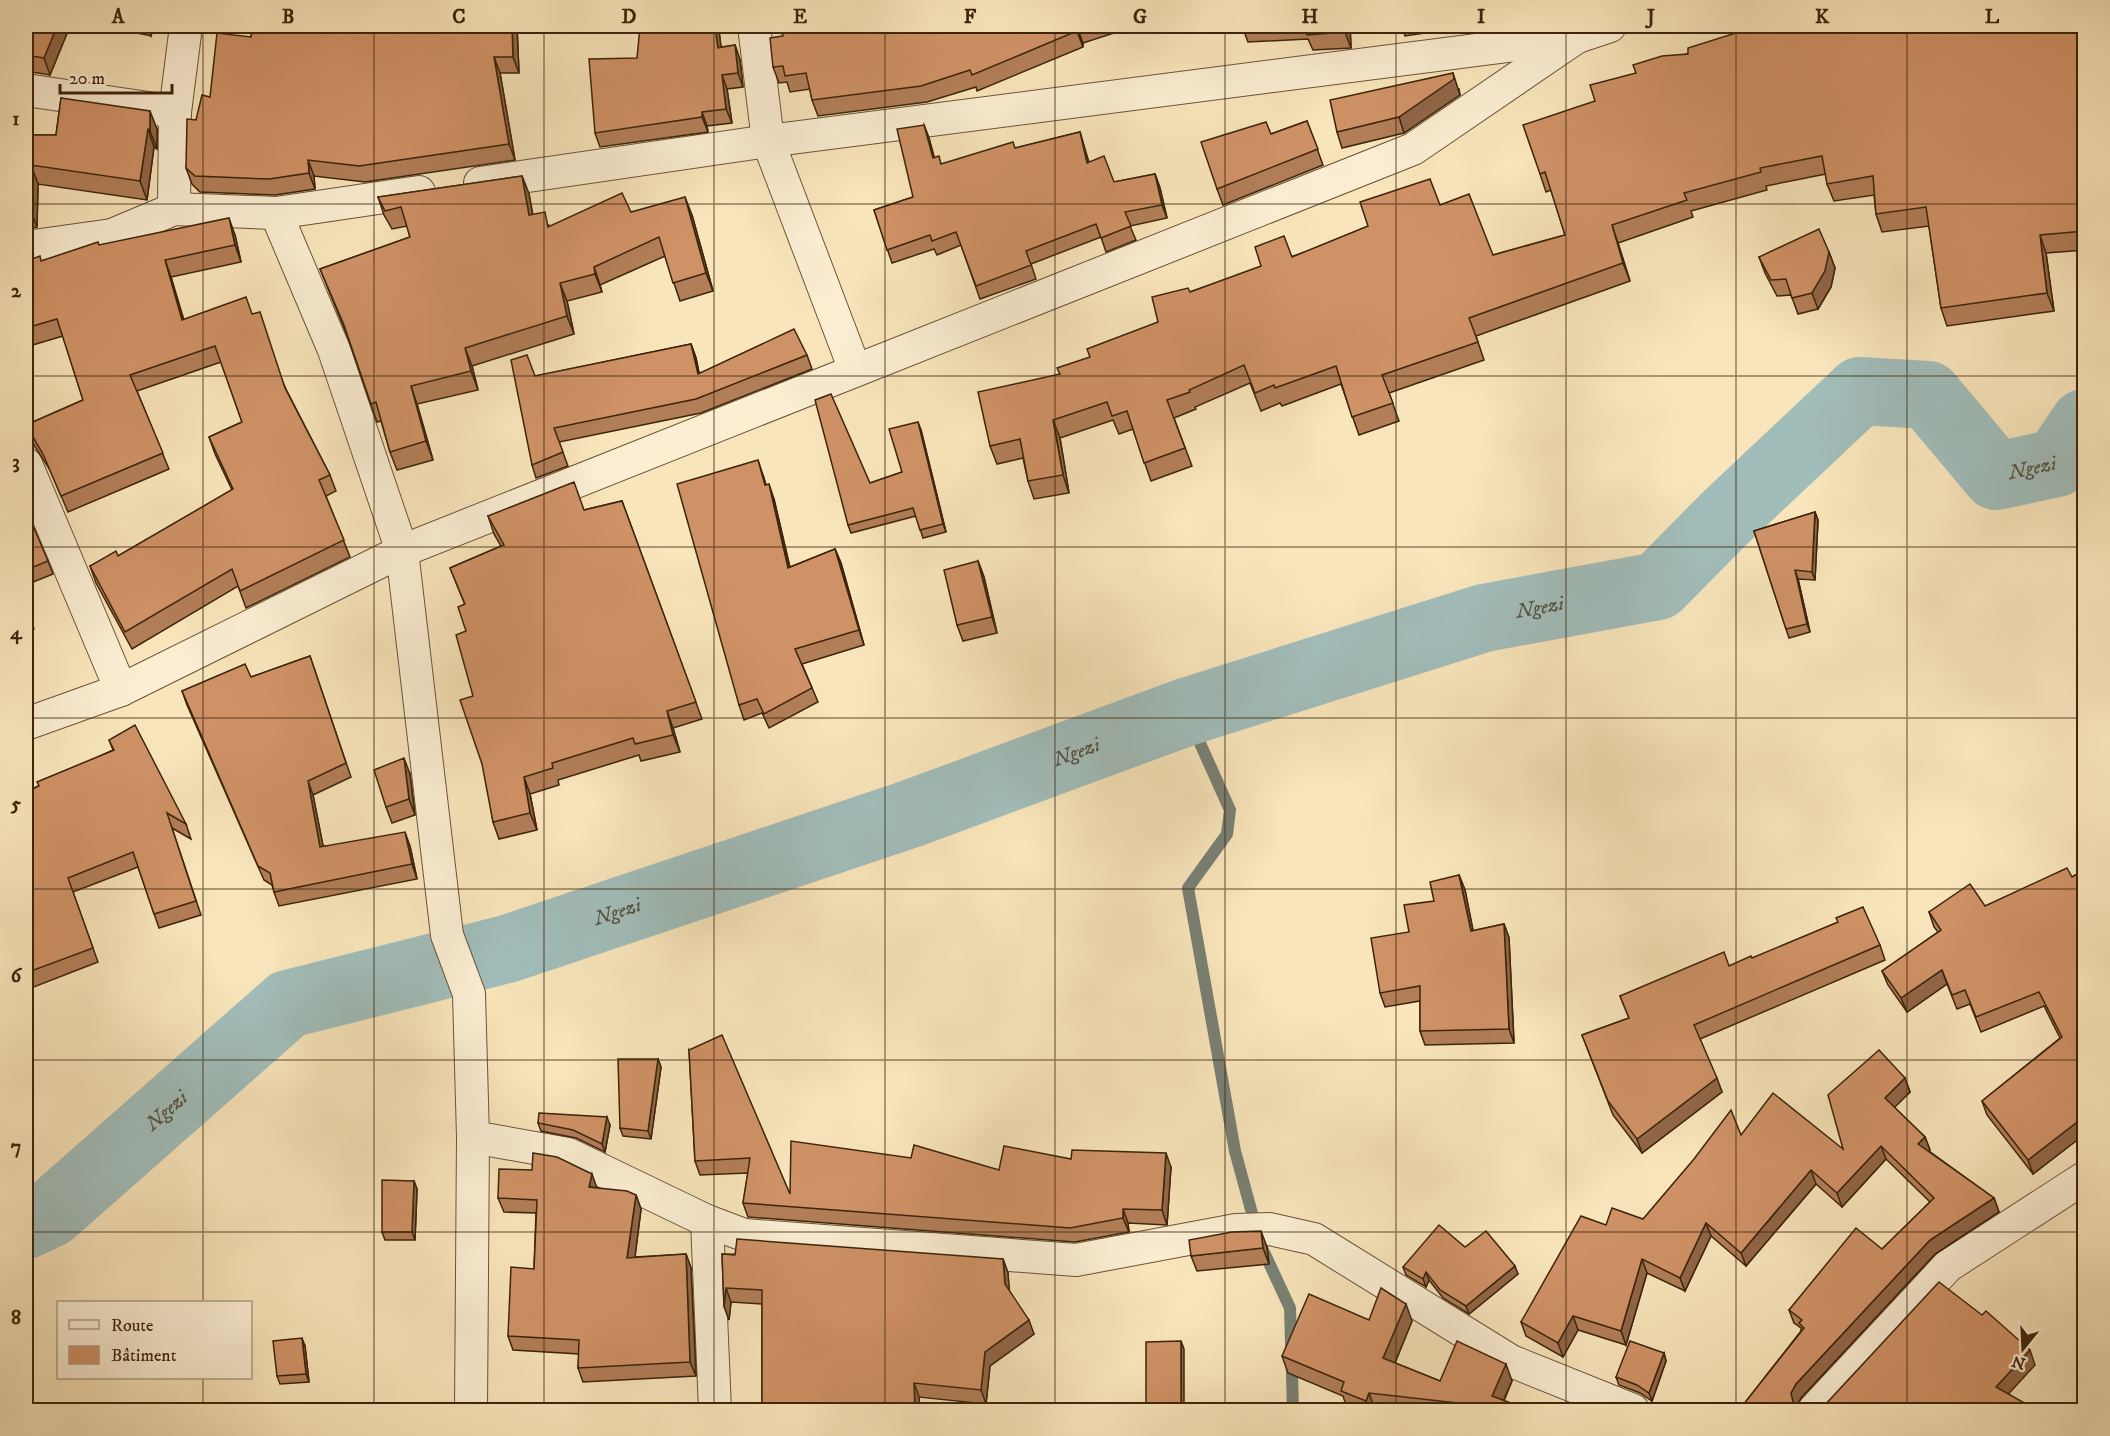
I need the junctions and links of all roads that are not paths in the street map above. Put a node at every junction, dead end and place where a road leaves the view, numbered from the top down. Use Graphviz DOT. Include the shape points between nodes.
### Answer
graph roads {
  1 [pos="186,26"];
  2 [pos="754,26"];
  3 [pos="1610,26"];
  4 [pos="1577,37"];
  5 [pos="26,90"];
  6 [pos="174,112"];
  7 [pos="768,141"];
  8 [pos="174,209"];
  9 [pos="276,213"];
  10 [pos="26,247"];
  11 [pos="855,370"];
  12 [pos="26,464"];
  13 [pos="402,551"];
  14 [pos="121,690"];
  15 [pos="26,724"];
  16 [pos="472,1137"];
  17 [pos="2085,1178"];
  18 [pos="707,1221"];
  19 [pos="471,1410"];
  20 [pos="715,1410"];
  21 [pos="1633,1410"];
  22 [pos="1814,1410"];
  1 -- 6 [label="street"];
  2 -- 7 [label="street"];
  3 -- 4 [label="street"];
  4 -- 7 [label="street"];
  4 -- 11 [label="street" via="1413,149"];
  5 -- 6 [label="street"];
  6 -- 8 [label="street"];
  7 -- 9 [label="street"];
  7 -- 11 [label="street"];
  8 -- 9 [label="street"];
  8 -- 10 [label="street" via="112,235"];
  9 -- 13 [label="street" via="334,350"];
  11 -- 13 [label="street"];
  12 -- 14 [label="street"];
  13 -- 14 [label="street"];
  13 -- 16 [label="street" via="447,935 469,994"];
  14 -- 15 [label="street"];
  16 -- 18 [label="street" via="567,1154"];
  16 -- 19 [label="street"];
  17 -- 22 [label="street" via="1948,1266"];
  18 -- 20 [label="street"];
  18 -- 21 [label="street" via="744,1235 1076,1260 1236,1230 1270,1229 1314,1239 1511,1361"];
}
